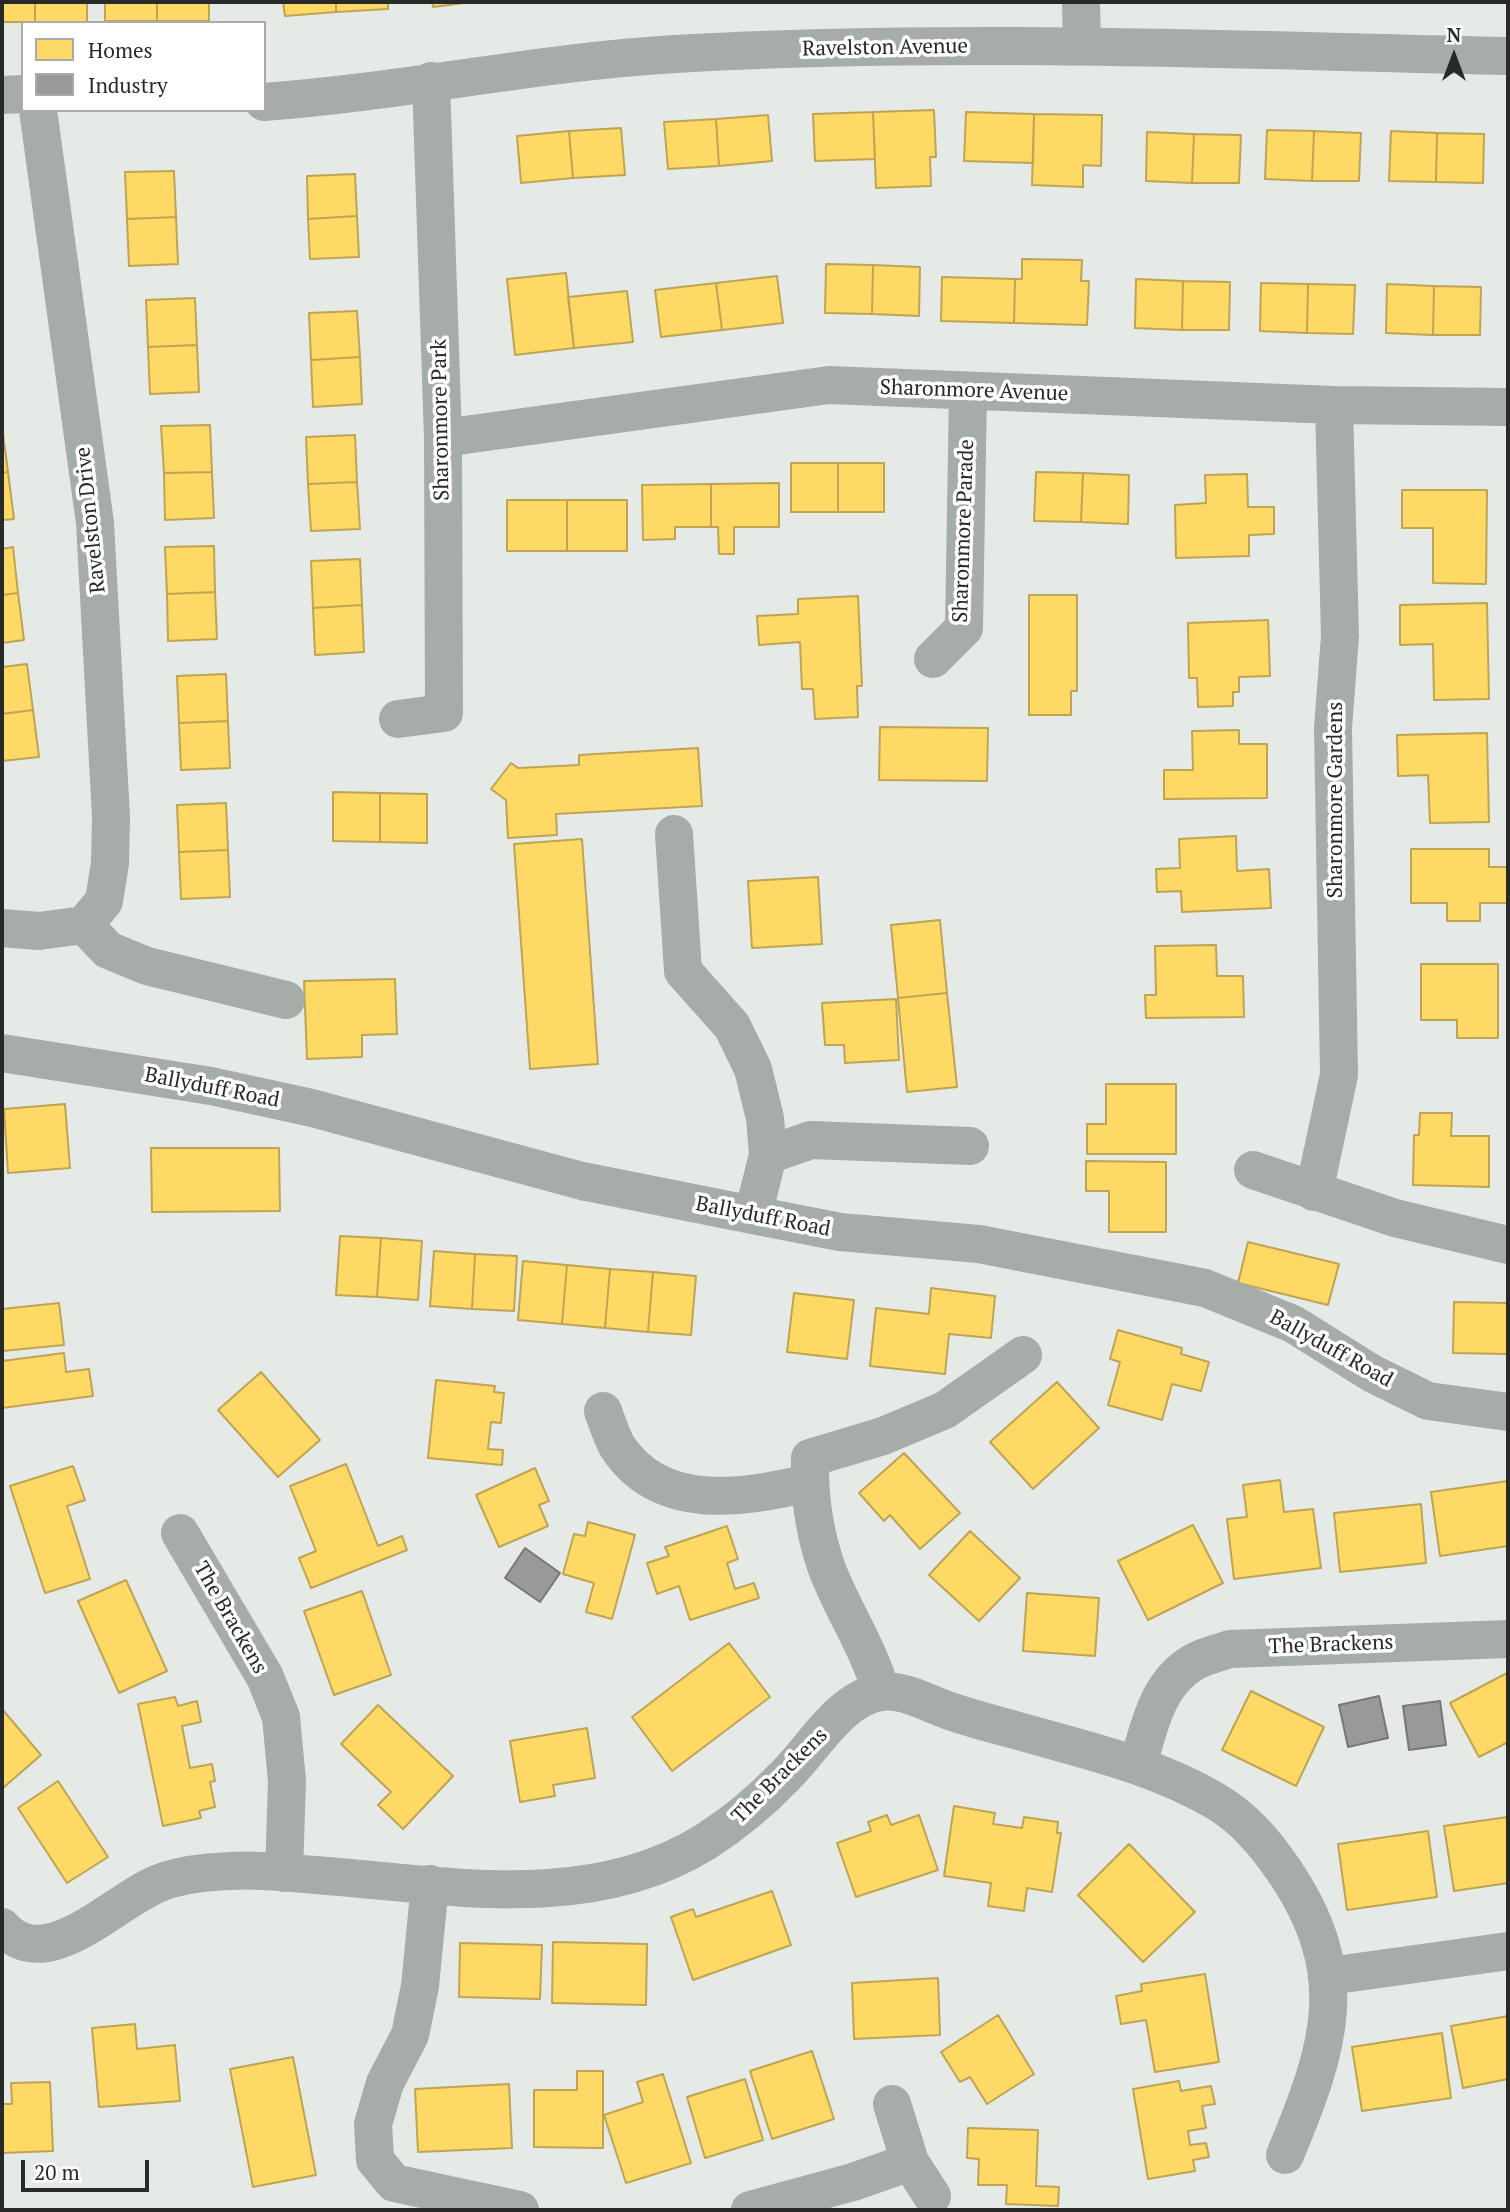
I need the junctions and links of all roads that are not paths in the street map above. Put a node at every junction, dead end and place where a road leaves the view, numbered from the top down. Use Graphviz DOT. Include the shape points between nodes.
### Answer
graph roads {
  1 [pos="1081,2"];
  2 [pos="1082,46"];
  3 [pos="1508,56"];
  4 [pos="431,81"];
  5 [pos="21,94"];
  6 [pos="2,95"];
  7 [pos="266,102"];
  8 [pos="38,112"];
  9 [pos="968,391"];
  10 [pos="1334,405"];
  11 [pos="1508,407"];
  12 [pos="443,438"];
  13 [pos="933,660"];
  14 [pos="398,719"];
  15 [pos="674,834"];
  16 [pos="84,925"];
  17 [pos="2,928"];
  18 [pos="286,1000"];
  19 [pos="2,1053"];
  20 [pos="970,1146"];
  21 [pos="768,1155"];
  22 [pos="1253,1170"];
  23 [pos="1314,1192"];
  24 [pos="753,1215"];
  25 [pos="1508,1245"];
  26 [pos="1023,1355"];
  27 [pos="603,1411"];
  28 [pos="1508,1412"];
  29 [pos="809,1483"];
  30 [pos="180,1533"];
  31 [pos="1508,1639"];
  32 [pos="881,1692"];
  33 [pos="1138,1765"];
  34 [pos="284,1872"];
  35 [pos="429,1884"];
  36 [pos="2,1927"];
  37 [pos="1508,1951"];
  38 [pos="1329,1976"];
  39 [pos="892,2104"];
  40 [pos="1285,2155"];
  41 [pos="911,2162"];
  42 [pos="932,2196"];
  43 [pos="520,2210"];
  44 [pos="750,2210"];
  1 -- 2 [label="street"];
  2 -- 3 [label="street, Ravelston Avenue"];
  2 -- 4 [label="street, Ravelston Avenue" via="875,46 672,54"];
  4 -- 7 [label="street, Ravelston Avenue"];
  4 -- 12 [label="street, Sharonmore Park"];
  5 -- 6 [label="street"];
  8 -- 16 [label="street, Ravelston Drive" via="95,523 111,829 104,901"];
  9 -- 10 [label="street, Sharonmore Avenue"];
  9 -- 12 [label="street, Sharonmore Avenue" via="829,385"];
  9 -- 13 [label="street, Sharonmore Parade" via="964,628"];
  10 -- 11 [label="street, Sharonmore Avenue"];
  10 -- 23 [label="street, Sharonmore Gardens" via="1340,636 1333,728 1339,1074"];
  12 -- 14 [label="street, Sharonmore Park" via="444,713"];
  15 -- 21 [label="street" via="683,971 732,1026 753,1069"];
  16 -- 17 [label="street" via="39,931"];
  16 -- 18 [label="street" via="108,950 148,967"];
  19 -- 24 [label="street, Ballyduff Road" via="211,1086 312,1108 582,1181"];
  20 -- 21 [label="street" via="811,1140"];
  21 -- 24 [label="street"];
  22 -- 23 [label="street"];
  23 -- 25 [label="street" via="1395,1218"];
  24 -- 28 [label="street, Ballyduff Road" via="841,1232 979,1244 1205,1288 1293,1324 1373,1374 1428,1401"];
  26 -- 29 [label="street" via="945,1410 883,1436 810,1458"];
  27 -- 29 [label="street" via="616,1444 635,1469 675,1491 712,1497 761,1494"];
  29 -- 32 [label="street" via="814,1525 828,1570 873,1661"];
  30 -- 34 [label="street, The Brackens" via="265,1677 281,1717 287,1781"];
  31 -- 33 [label="street, The Brackens" via="1230,1649 1194,1661 1168,1684 1152,1715"];
  32 -- 33 [label="street" via="905,1693 945,1710"];
  32 -- 35 [label="street, The Brackens" via="839,1716 737,1822 682,1856 612,1881 554,1890"];
  33 -- 38 [label="street" via="1221,1804 1261,1838 1297,1889 1319,1937"];
  34 -- 35 [label="street, The Brackens"];
  34 -- 36 [label="street, The Brackens" via="211,1872 159,1882 66,1938 38,1945 12,1939"];
  35 -- 43 [label="street" via="420,1986 410,2035 385,2083 373,2124 375,2160 394,2183"];
  37 -- 38 [label="street"];
  38 -- 40 [label="street" via="1327,2025 1317,2078"];
  39 -- 41 [label="street"];
  41 -- 42 [label="street"];
  41 -- 44 [label="street"];
}
